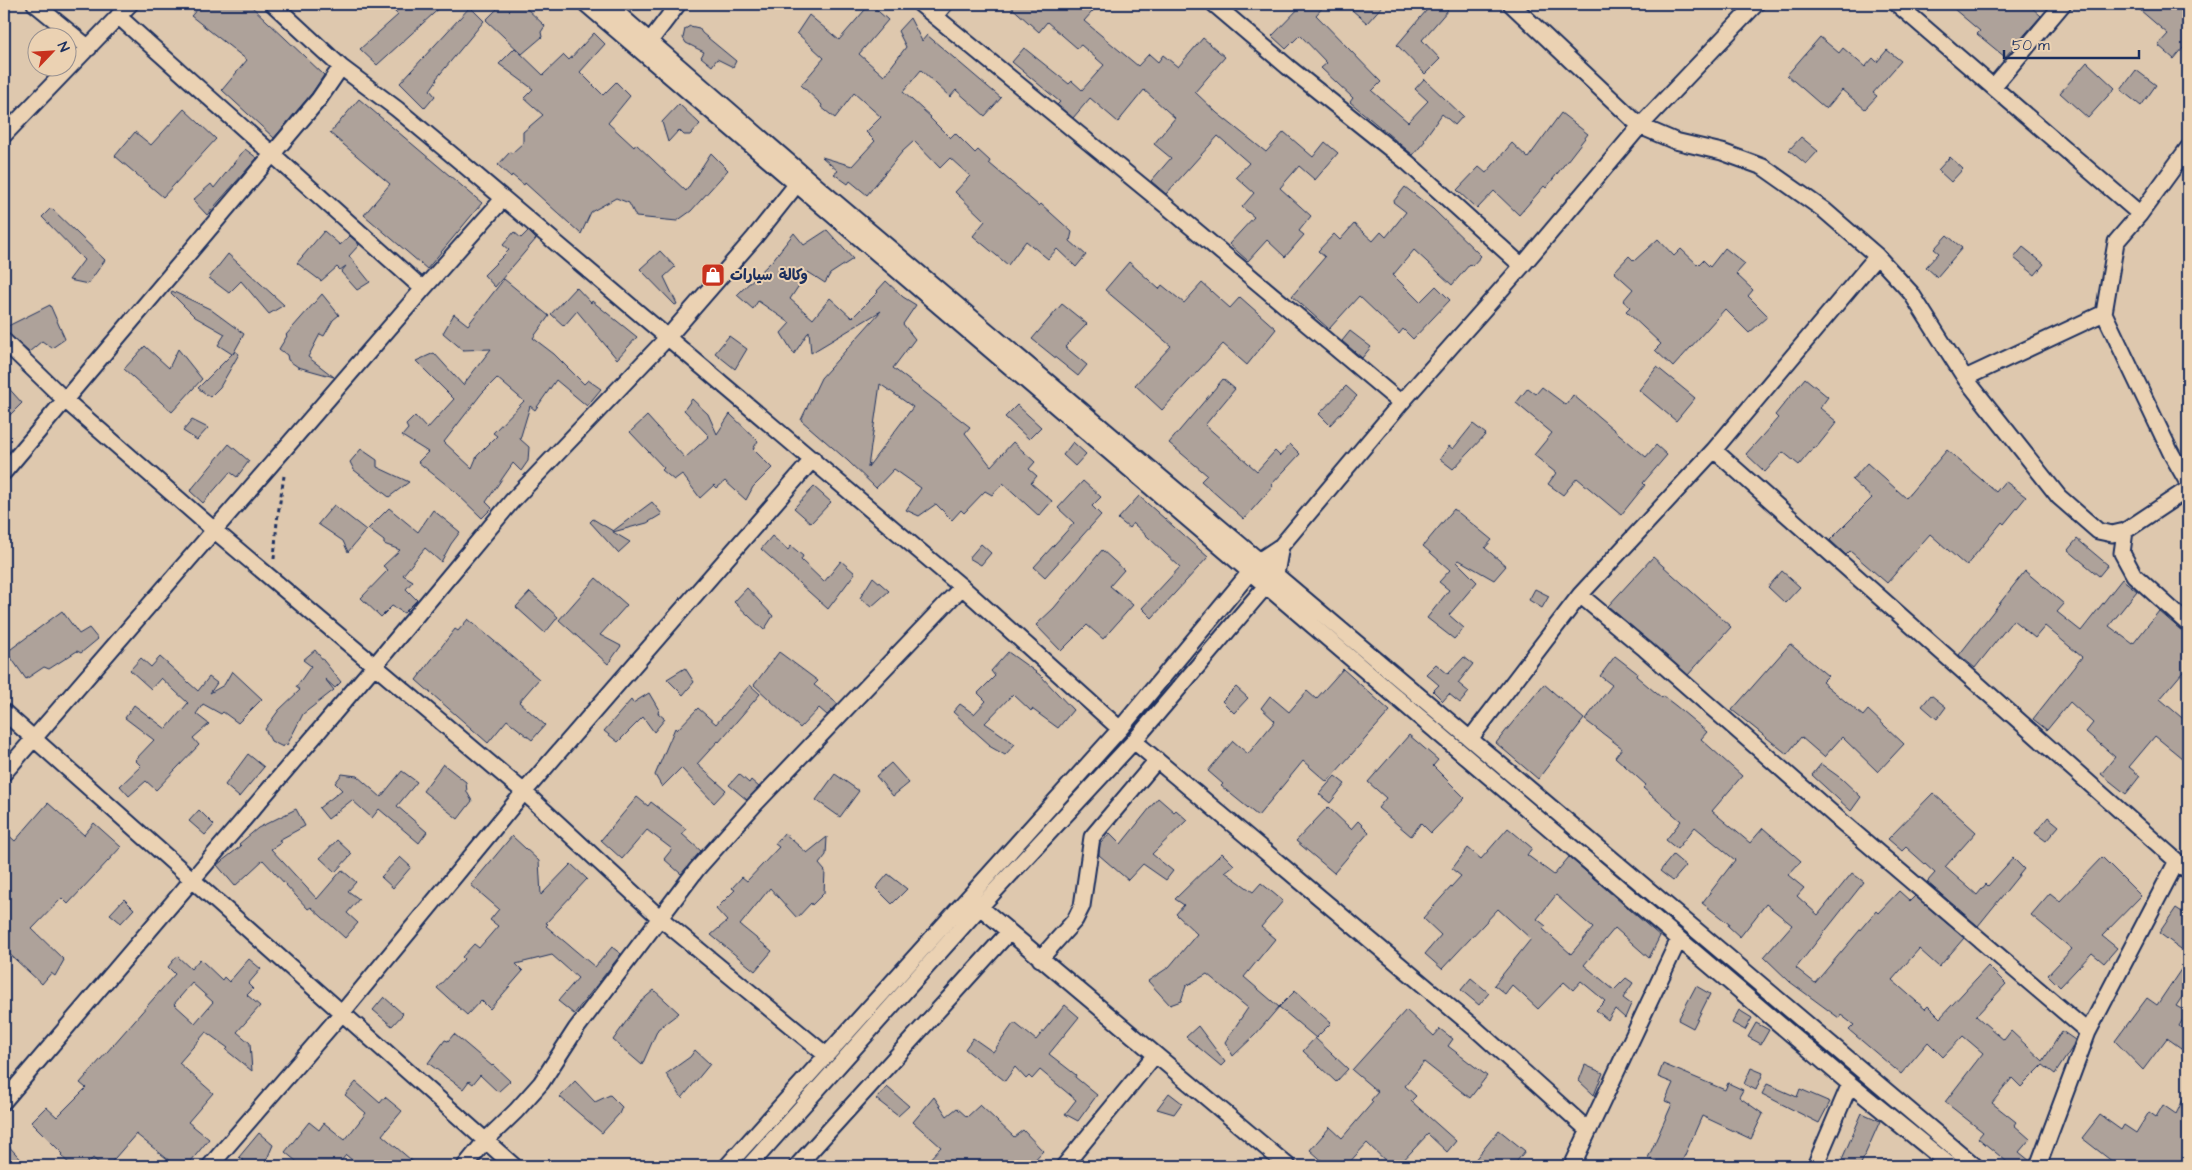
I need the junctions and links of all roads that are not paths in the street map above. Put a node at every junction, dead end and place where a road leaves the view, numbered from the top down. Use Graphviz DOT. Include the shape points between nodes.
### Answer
graph roads {
  1 [pos="35,4"];
  2 [pos="130,4"];
  3 [pos="272,4"];
  4 [pos="586,4"];
  5 [pos="607,4"];
  6 [pos="678,4"];
  7 [pos="920,4"];
  8 [pos="945,4"];
  9 [pos="1214,4"];
  10 [pos="1512,4"];
  11 [pos="1756,4"];
  12 [pos="1897,4"];
  13 [pos="2063,4"];
  14 [pos="118,16"];
  15 [pos="935,16"];
  16 [pos="650,41"];
  17 [pos="89,48"];
  18 [pos="341,67"];
  19 [pos="1993,87"];
  20 [pos="1640,126"];
  21 [pos="4,135"];
  22 [pos="2188,148"];
  23 [pos="272,154"];
  24 [pos="796,185"];
  25 [pos="503,200"];
  26 [pos="2140,214"];
  27 [pos="1877,256"];
  28 [pos="1522,266"];
  29 [pos="423,289"];
  30 [pos="2104,313"];
  31 [pos="668,337"];
  32 [pos="4,340"];
  33 [pos="1965,378"];
  34 [pos="65,400"];
  35 [pos="1401,403"];
  36 [pos="1714,450"];
  37 [pos="812,459"];
  38 [pos="4,472"];
  39 [pos="2188,483"];
  40 [pos="2188,489"];
  41 [pos="214,530"];
  42 [pos="2125,531"];
  43 [pos="1281,546"];
  44 [pos="1255,565"];
  45 [pos="1271,579"];
  46 [pos="962,587"];
  47 [pos="1580,595"];
  48 [pos="2188,624"];
  49 [pos="375,666"];
  50 [pos="4,712"];
  51 [pos="1120,729"];
  52 [pos="33,738"];
  53 [pos="1470,739"];
  54 [pos="1134,741"];
  55 [pos="1157,760"];
  56 [pos="4,773"];
  57 [pos="524,792"];
  58 [pos="2183,866"];
  59 [pos="192,881"];
  60 [pos="980,907"];
  61 [pos="660,918"];
  62 [pos="1009,932"];
  63 [pos="1679,939"];
  64 [pos="1040,959"];
  65 [pos="342,1013"];
  66 [pos="2088,1032"];
  67 [pos="826,1055"];
  68 [pos="1155,1055"];
  69 [pos="1850,1084"];
  70 [pos="4,1101"];
  71 [pos="1588,1130"];
  72 [pos="486,1140"];
  73 [pos="210,1166"];
  74 [pos="465,1166"];
  75 [pos="514,1166"];
  76 [pos="727,1166"];
  77 [pos="748,1166"];
  78 [pos="797,1166"];
  79 [pos="1064,1166"];
  80 [pos="1288,1166"];
  81 [pos="1572,1166"];
  82 [pos="1815,1166"];
  83 [pos="1951,1166"];
  84 [pos="1975,1166"];
  85 [pos="2038,1166"];
  1 -- 17 [label="street"];
  2 -- 14 [label="street"];
  3 -- 18 [label="street"];
  4 -- 24 [label="street"];
  5 -- 16 [label="street"];
  6 -- 16 [label="street"];
  7 -- 15 [label="street"];
  8 -- 15 [label="street"];
  9 -- 28 [label="street" via="1408,163"];
  10 -- 20 [label="street"];
  11 -- 20 [label="street"];
  12 -- 19 [label="street"];
  13 -- 19 [label="street"];
  14 -- 17 [label="street"];
  14 -- 23 [label="street"];
  15 -- 35 [label="street"];
  16 -- 44 [label="street"];
  17 -- 21 [label="street"];
  18 -- 23 [label="street" via="319,99"];
  18 -- 25 [label="street" via="397,109"];
  19 -- 26 [label="street"];
  20 -- 27 [label="street" via="1675,141 1722,152 1764,167 1824,210"];
  20 -- 28 [label="street"];
  22 -- 26 [label="street"];
  23 -- 29 [label="street"];
  23 -- 34 [label="street"];
  24 -- 31 [label="street"];
  24 -- 44 [label="street"];
  25 -- 29 [label="street"];
  25 -- 31 [label="street"];
  26 -- 30 [label="street" via="2116,242"];
  27 -- 33 [label="street" via="1911,293"];
  27 -- 36 [label="street"];
  28 -- 35 [label="street"];
  29 -- 41 [label="street"];
  30 -- 33 [label="street"];
  30 -- 39 [label="street" via="2170,453"];
  31 -- 37 [label="street"];
  31 -- 49 [label="street" via="512,501"];
  32 -- 34 [label="street"];
  33 -- 42 [label="street" via="2059,497 2098,530 2112,534"];
  34 -- 38 [label="street"];
  34 -- 41 [label="street"];
  35 -- 43 [label="street"];
  36 -- 47 [label="street"];
  36 -- 58 [label="street"];
  37 -- 46 [label="street"];
  37 -- 57 [label="street"];
  40 -- 42 [label="street"];
  41 -- 49 [label="street"];
  41 -- 52 [label="street"];
  42 -- 48 [label="street" via="2122,553 2134,575"];
  43 -- 44 [label="street"];
  43 -- 45 [label="street"];
  44 -- 45 [label="street"];
  44 -- 51 [label="street"];
  45 -- 53 [label="street"];
  45 -- 54 [label="street"];
  45 -- 63 [label="street"];
  46 -- 51 [label="street"];
  46 -- 61 [label="street" via="756,803 697,869"];
  47 -- 53 [label="street"];
  47 -- 66 [label="street"];
  49 -- 57 [label="street"];
  49 -- 59 [label="street"];
  50 -- 52 [label="street"];
  51 -- 67 [label="street"];
  52 -- 56 [label="street"];
  52 -- 59 [label="street"];
  53 -- 84 [label="street"];
  54 -- 55 [label="street"];
  54 -- 60 [label="street"];
  55 -- 64 [label="street" via="1092,837 1082,906 1075,920"];
  55 -- 71 [label="street" via="1477,1030"];
  57 -- 61 [label="street"];
  57 -- 65 [label="street"];
  58 -- 66 [label="street"];
  59 -- 65 [label="street"];
  59 -- 70 [label="street"];
  60 -- 62 [label="street"];
  60 -- 77 [label="street"];
  61 -- 67 [label="street"];
  61 -- 72 [label="street" via="576,1029 541,1083"];
  62 -- 64 [label="street"];
  62 -- 78 [label="street"];
  63 -- 69 [label="street"];
  63 -- 71 [label="street"];
  64 -- 68 [label="street"];
  65 -- 72 [label="street"];
  65 -- 73 [label="street"];
  66 -- 85 [label="street"];
  67 -- 76 [label="street"];
  68 -- 79 [label="street"];
  68 -- 80 [label="street"];
  69 -- 82 [label="street"];
  69 -- 83 [label="street"];
  71 -- 81 [label="street"];
  72 -- 74 [label="street"];
  72 -- 75 [label="street"];
}
